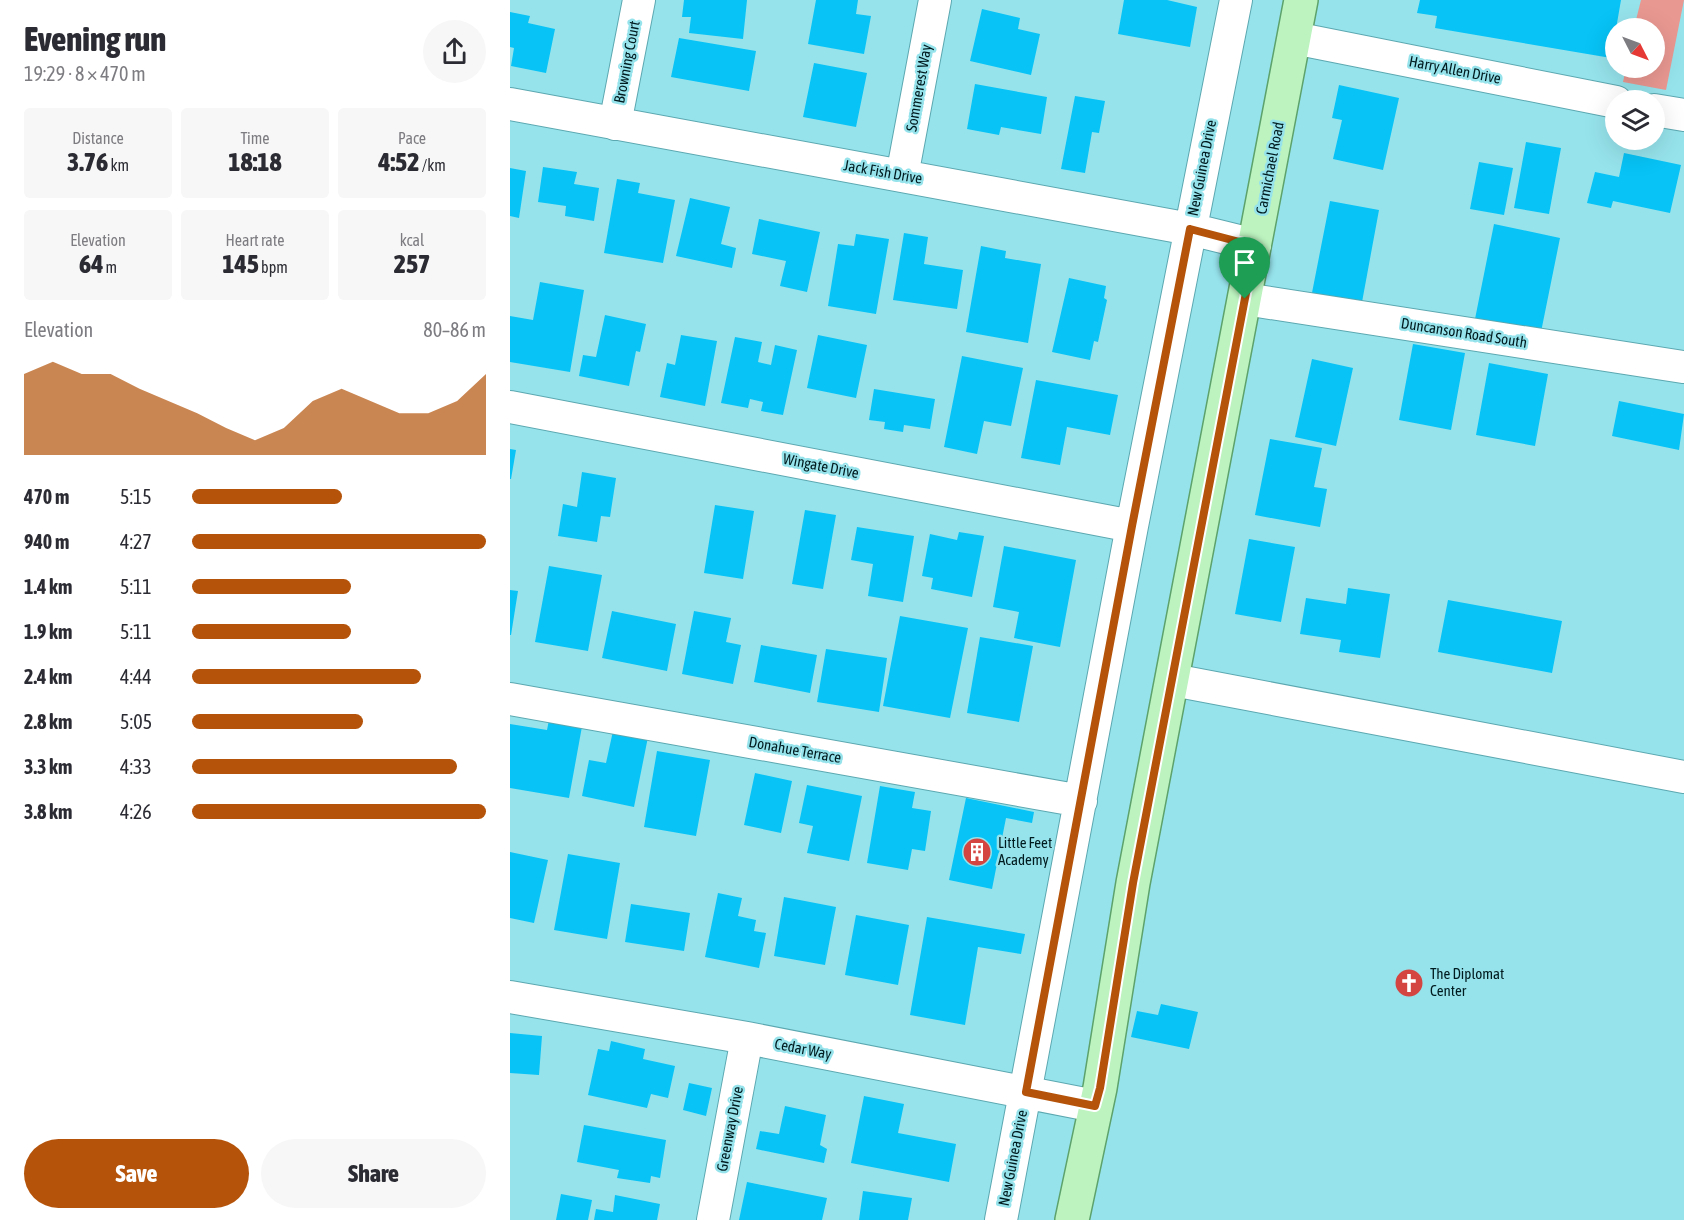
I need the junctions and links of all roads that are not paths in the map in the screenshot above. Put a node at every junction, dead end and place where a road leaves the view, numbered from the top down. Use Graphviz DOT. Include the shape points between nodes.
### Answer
graph roads {
  1 [pos="639,0"];
  2 [pos="935,0"];
  3 [pos="1236,0"];
  4 [pos="1301,0"];
  5 [pos="1294,38"];
  6 [pos="1605,100"];
  7 [pos="510,104"];
  8 [pos="1665,112"];
  9 [pos="1684,115"];
  10 [pos="615,124"];
  11 [pos="902,176"];
  12 [pos="1190,229"];
  13 [pos="1255,246"];
  14 [pos="1245,299"];
  15 [pos="1683,366"];
  16 [pos="510,407"];
  17 [pos="1132,526"];
  18 [pos="1173,680"];
  19 [pos="510,699"];
  20 [pos="1684,777"];
  21 [pos="1081,801"];
  22 [pos="510,997"];
  23 [pos="747,1038"];
  24 [pos="1026,1092"];
  25 [pos="1095,1106"];
  26 [pos="712,1220"];
  27 [pos="1001,1220"];
  28 [pos="1072,1220"];
  1 -- 10 [label="street, Browning Court"];
  2 -- 11 [label="street, Sommerest Way"];
  3 -- 12 [label="street, New Guinea Drive"];
  4 -- 5 [label="main road, Carmichael Road"];
  5 -- 6 [label="street, Harry Allen Drive"];
  5 -- 13 [label="main road, Carmichael Road"];
  7 -- 10 [label="street, Jack Fish Drive"];
  8 -- 9 [label="street"];
  10 -- 11 [label="street, Jack Fish Drive"];
  11 -- 12 [label="street, Jack Fish Drive"];
  12 -- 13 [label="street, Jack Fish Drive"];
  12 -- 17 [label="street, New Guinea Drive"];
  13 -- 14 [label="main road, Carmichael Road"];
  14 -- 15 [label="street, Duncanson Road South"];
  14 -- 18 [label="main road, Carmichael Road"];
  16 -- 17 [label="street, Wingate Drive"];
  17 -- 21 [label="street, New Guinea Drive"];
  18 -- 20 [label="street"];
  18 -- 25 [label="main road, Carmichael Road"];
  19 -- 21 [label="street, Donahue Terrace"];
  21 -- 24 [label="street, New Guinea Drive"];
  22 -- 23 [label="street, Cedar Way"];
  23 -- 24 [label="street, Cedar Way"];
  23 -- 26 [label="street, Greenway Drive"];
  24 -- 25 [label="street, Cedar Way"];
  24 -- 27 [label="street, New Guinea Drive"];
  25 -- 28 [label="main road, Carmichael Road"];
}
